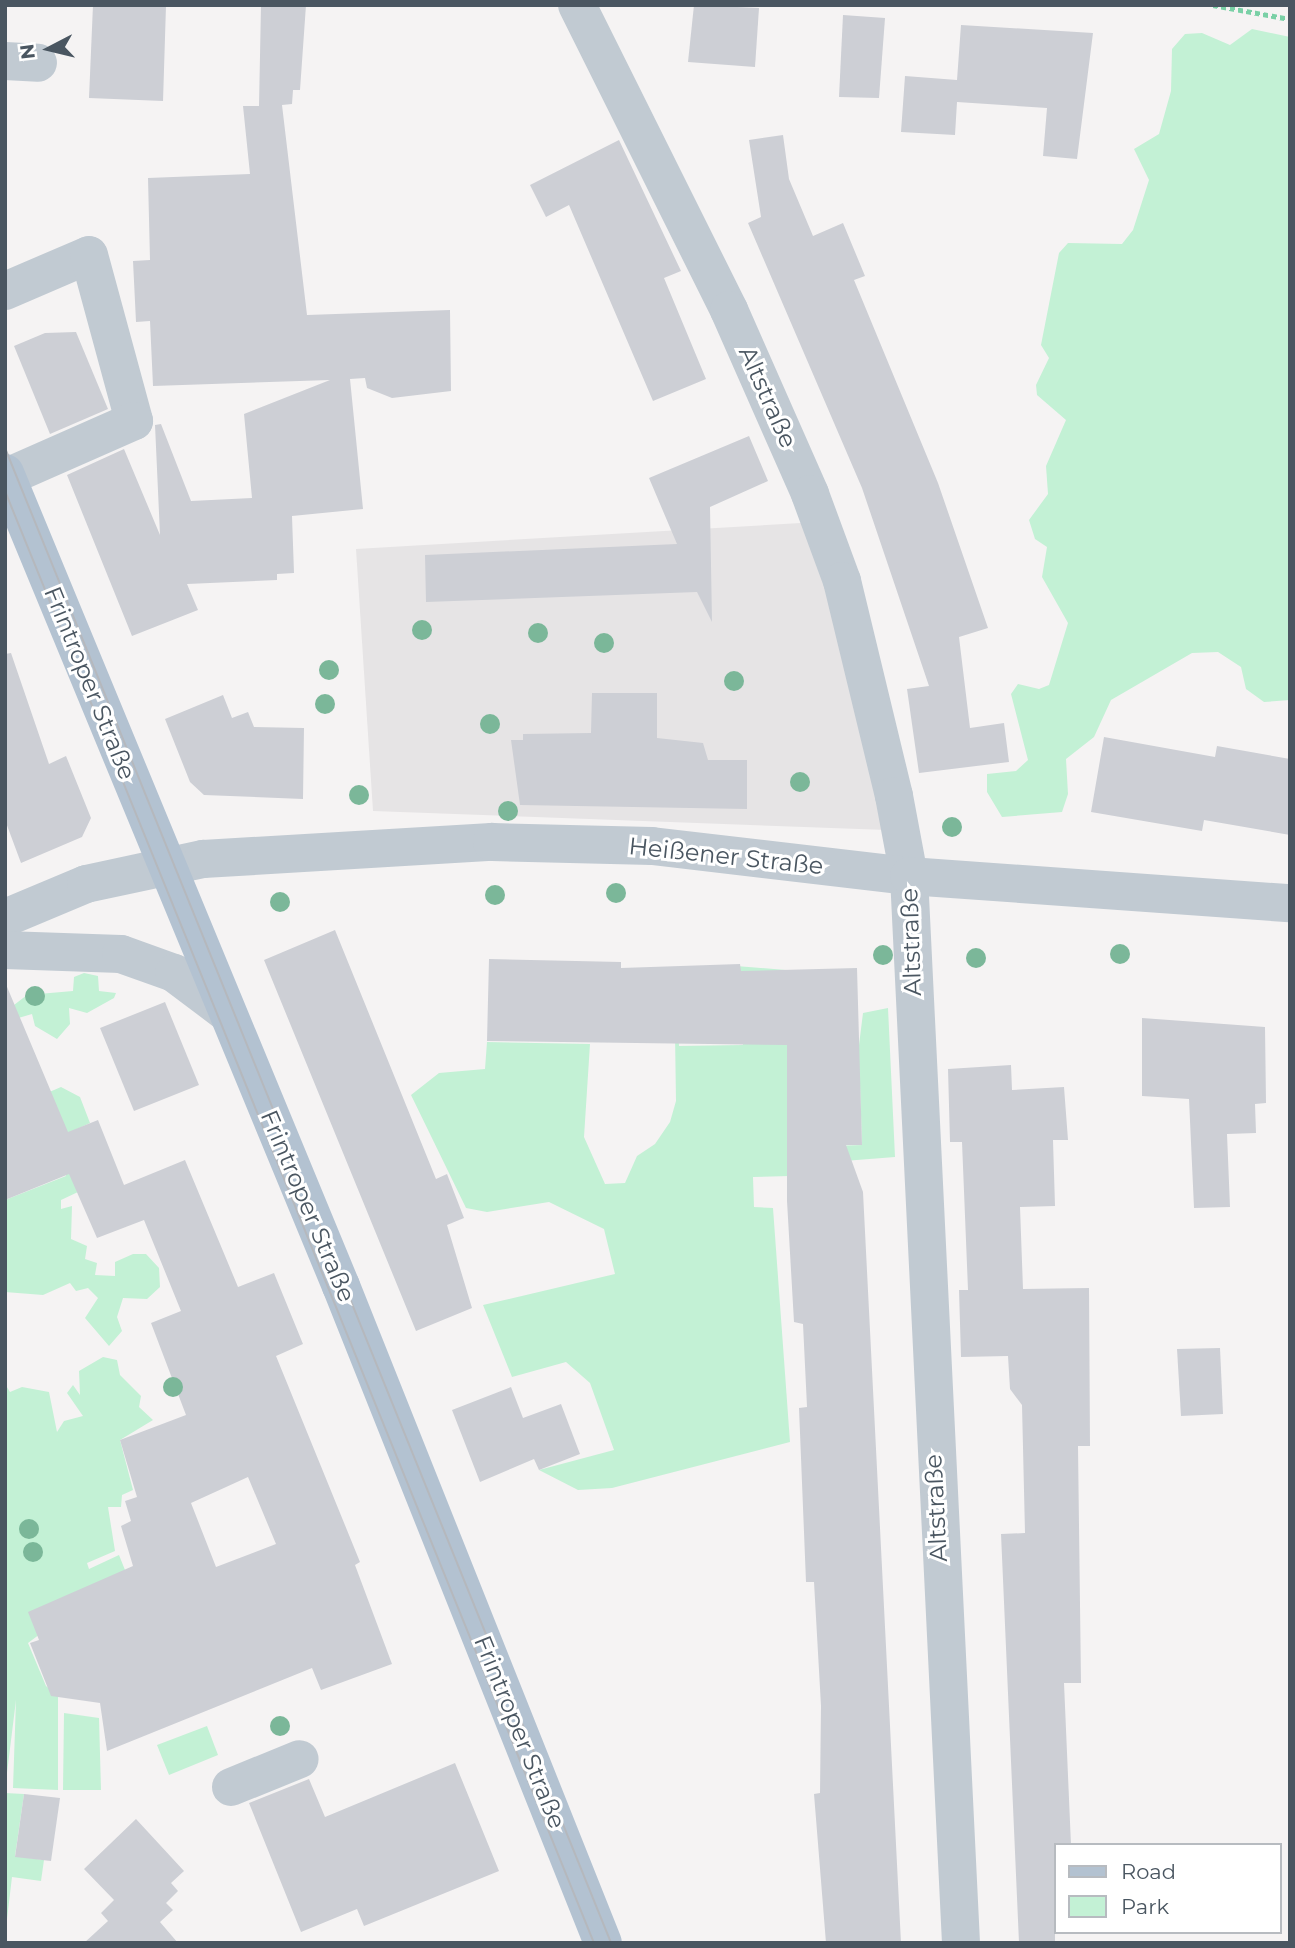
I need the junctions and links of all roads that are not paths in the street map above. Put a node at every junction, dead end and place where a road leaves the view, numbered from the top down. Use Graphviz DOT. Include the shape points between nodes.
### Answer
graph roads {
  1 [pos="577,5"];
  2 [pos="5,290"];
  3 [pos="6,475"];
  4 [pos="163,865"];
  5 [pos="909,876"];
  6 [pos="1290,903"];
  7 [pos="5,918"];
  8 [pos="5,950"];
  9 [pos="227,1013"];
  10 [pos="300,1759"];
  11 [pos="232,1787"];
  12 [pos="603,1943"];
  13 [pos="961,1943"];
  1 -- 5 [label="street, Altstraße" via="729,310 810,494 863,659"];
  2 -- 3 [label="street" via="89,255 134,421"];
  3 -- 4 [label="main road, Frintroper Straße"];
  4 -- 5 [label="street, Heißener Straße" via="346,848 563,842"];
  4 -- 7 [label="street, Heißener Straße" via="86,884"];
  4 -- 9 [label="main road, Frintroper Straße"];
  5 -- 6 [label="street, Heißener Straße"];
  5 -- 13 [label="street, Altstraße"];
  8 -- 9 [label="street" via="121,954 174,973"];
  9 -- 12 [label="main road, Frintroper Straße"];
  10 -- 11 [label="street"];
}
